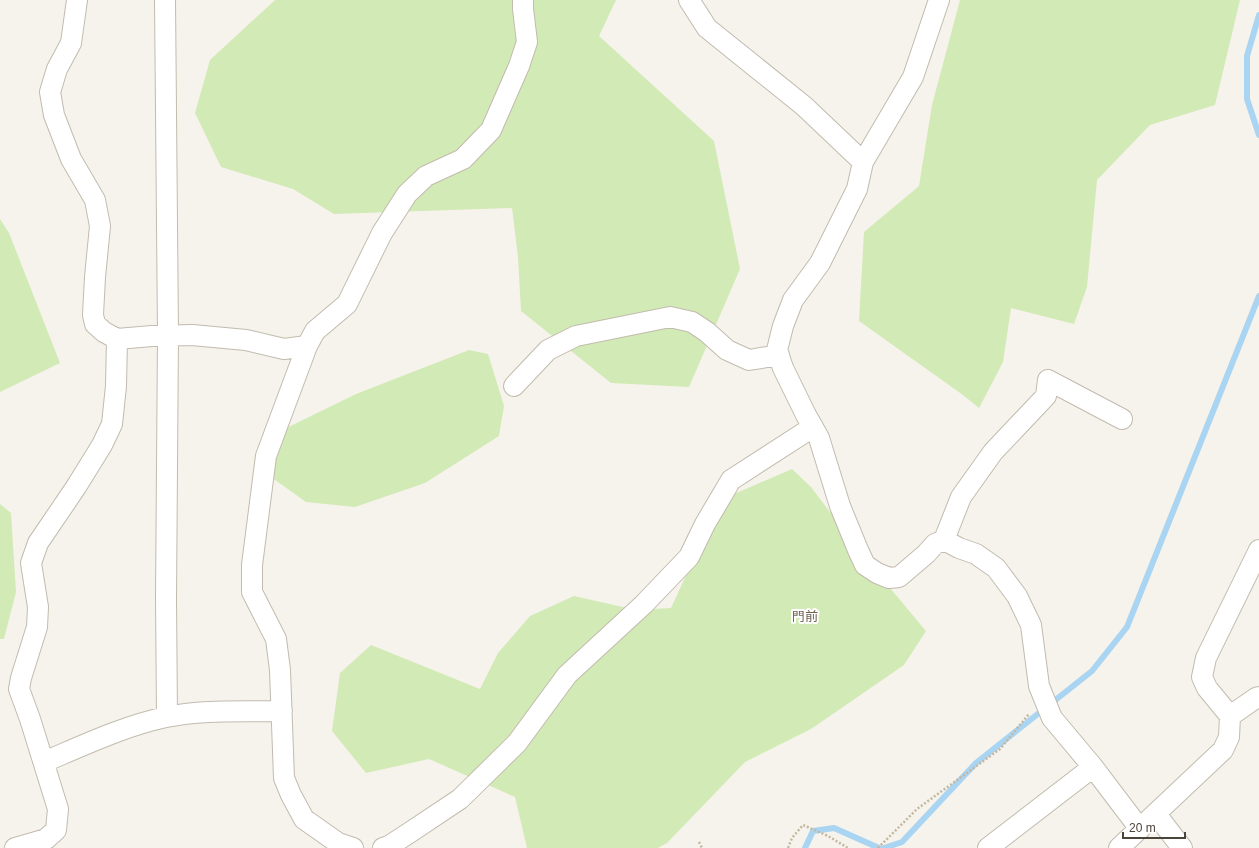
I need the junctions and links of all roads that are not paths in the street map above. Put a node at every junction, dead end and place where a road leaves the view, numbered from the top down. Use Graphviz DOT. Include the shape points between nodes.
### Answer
graph roads {
  1 [pos="77,0"];
  2 [pos="165,0"];
  3 [pos="523,0"];
  4 [pos="689,0"];
  5 [pos="939,0"];
  6 [pos="864,162"];
  7 [pos="168,335"];
  8 [pos="117,339"];
  9 [pos="307,346"];
  10 [pos="778,355"];
  11 [pos="514,386"];
  12 [pos="1122,419"];
  13 [pos="813,427"];
  14 [pos="944,540"];
  15 [pos="1259,550"];
  16 [pos="1259,697"];
  17 [pos="282,711"];
  18 [pos="1230,716"];
  19 [pos="167,717"];
  20 [pos="44,762"];
  21 [pos="1093,767"];
  22 [pos="1156,814"];
  23 [pos="1140,829"];
  24 [pos="15,848"];
  25 [pos="352,848"];
  26 [pos="383,848"];
  27 [pos="988,848"];
  28 [pos="1119,848"];
  29 [pos="1182,848"];
  1 -- 8 [label="street" via="71,43 57,69 50,92 54,115 71,159 95,200 100,226 94,324"];
  2 -- 7 [label="street"];
  3 -- 9 [label="street" via="527,42 491,130 463,159 426,176 407,194 382,233 348,304 315,331"];
  4 -- 6 [label="street" via="708,28 804,106"];
  5 -- 6 [label="street" via="913,78"];
  6 -- 10 [label="street" via="857,189 820,263 794,300 783,326"];
  7 -- 8 [label="street"];
  7 -- 9 [label="street" via="246,340 284,350"];
  7 -- 19 [label="street"];
  8 -- 20 [label="street" via="112,424 76,487 38,543 31,563 38,607 37,627 19,689"];
  9 -- 17 [label="street" via="266,456 252,565 252,592 276,639"];
  10 -- 11 [label="street" via="749,360 727,350 692,322 670,317 576,336 548,350"];
  10 -- 13 [label="street"];
  12 -- 14 [label="street" via="1048,380 1046,396 993,452 961,497"];
  13 -- 14 [label="street" via="819,438 840,506 865,565 889,578 899,577 935,544"];
  13 -- 26 [label="street" via="731,480 689,557 644,604 567,675 517,743 460,799"];
  14 -- 21 [label="street" via="976,554 996,568 1017,596 1031,625 1039,686 1052,718"];
  15 -- 18 [label="street" via="1206,658 1202,677 1207,688"];
  16 -- 18 [label="street"];
  17 -- 19 [label="street" via="205,712"];
  17 -- 25 [label="street" via="284,778 304,819 338,843"];
  18 -- 22 [label="street" via="1228,736 1223,750"];
  19 -- 20 [label="street" via="125,728"];
  20 -- 24 [label="street" via="58,809 56,830 46,839"];
  21 -- 23 [label="street"];
  21 -- 27 [label="street"];
  22 -- 23 [label="street"];
  22 -- 29 [label="street"];
  23 -- 28 [label="street"];
}
